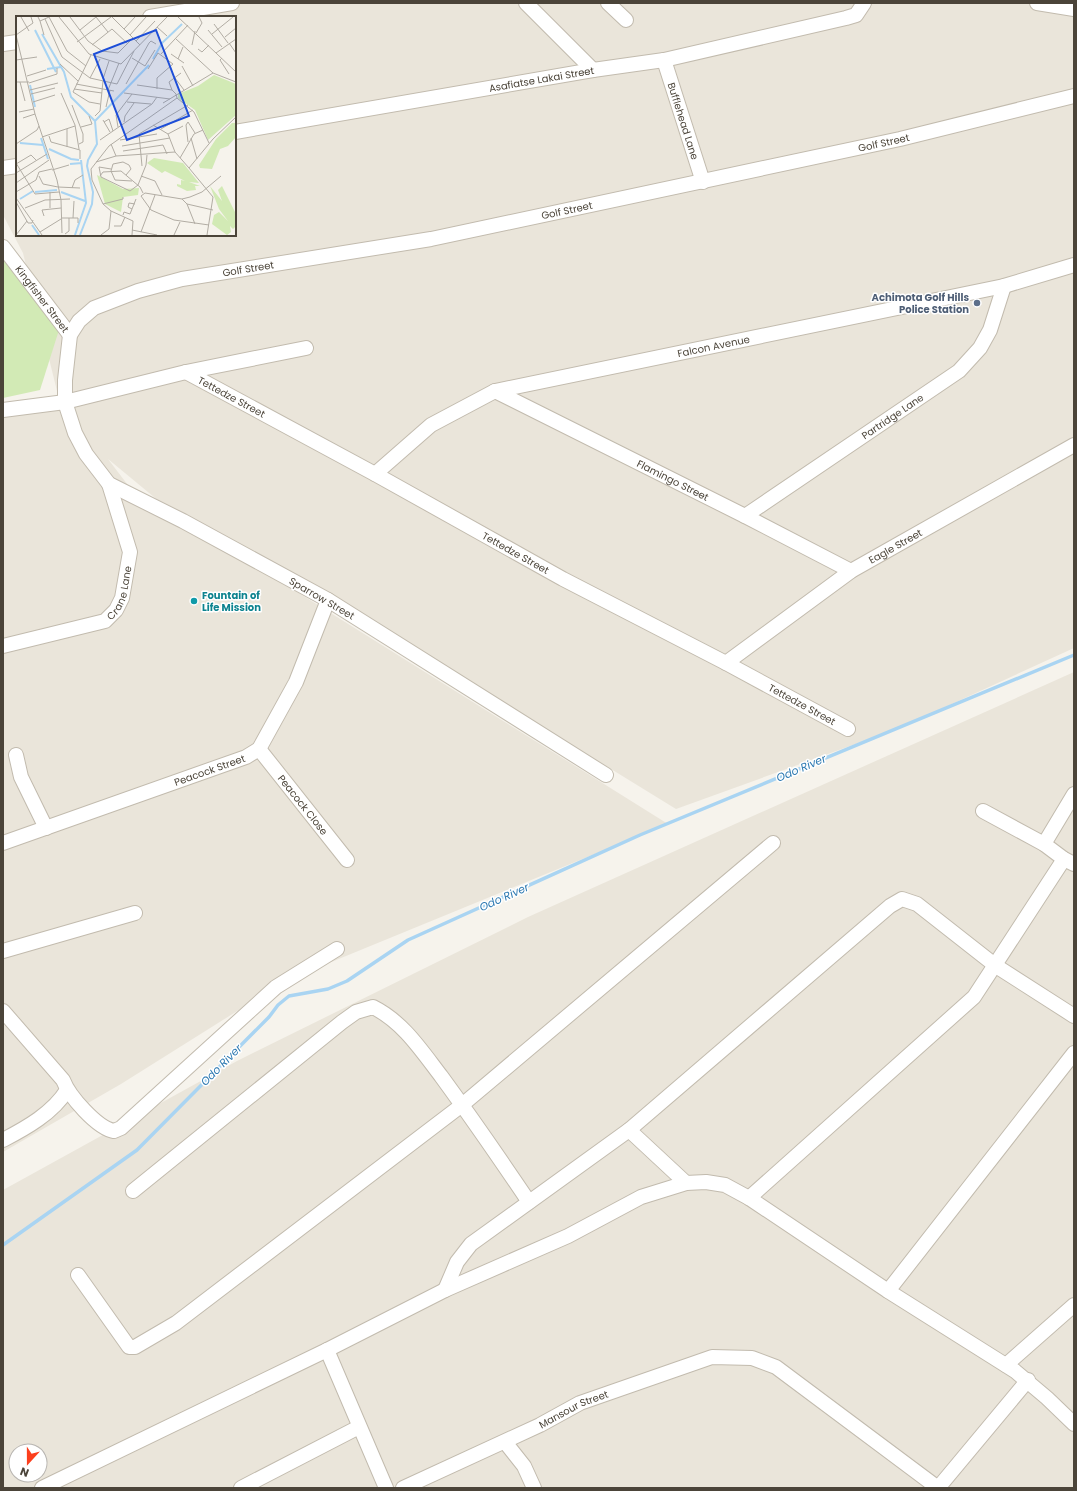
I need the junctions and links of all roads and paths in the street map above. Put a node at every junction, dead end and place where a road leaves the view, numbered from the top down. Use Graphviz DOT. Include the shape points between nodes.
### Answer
graph roads {
  1 [pos="232,3"];
  2 [pos="526,3"];
  3 [pos="608,3"];
  4 [pos="864,3"];
  5 [pos="1037,3"];
  6 [pos="1074,9"];
  7 [pos="156,16"];
  8 [pos="626,20"];
  9 [pos="16,42"];
  10 [pos="3,44"];
  11 [pos="664,60"];
  12 [pos="593,70"];
  13 [pos="1074,96"];
  14 [pos="236,132"];
  15 [pos="16,166"];
  16 [pos="3,168"];
  17 [pos="703,182"];
  18 [pos="3,247"];
  19 [pos="1074,266"];
  20 [pos="1004,286"];
  21 [pos="70,336"];
  22 [pos="306,348"];
  23 [pos="186,372"];
  24 [pos="495,391"];
  25 [pos="65,402"];
  26 [pos="3,410"];
  27 [pos="1074,445"];
  28 [pos="375,474"];
  29 [pos="109,484"];
  30 [pos="745,516"];
  31 [pos="851,571"];
  32 [pos="328,600"];
  33 [pos="3,646"];
  34 [pos="726,663"];
  35 [pos="848,729"];
  36 [pos="259,749"];
  37 [pos="16,755"];
  38 [pos="606,776"];
  39 [pos="1074,794"];
  40 [pos="983,811"];
  41 [pos="46,828"];
  42 [pos="3,843"];
  43 [pos="773,843"];
  44 [pos="1044,844"];
  45 [pos="347,860"];
  46 [pos="1069,862"];
  47 [pos="135,913"];
  48 [pos="337,949"];
  49 [pos="3,951"];
  50 [pos="996,966"];
  51 [pos="3,1011"];
  52 [pos="1074,1016"];
  53 [pos="1074,1053"];
  54 [pos="67,1090"];
  55 [pos="462,1105"];
  56 [pos="629,1130"];
  57 [pos="3,1140"];
  58 [pos="686,1183"];
  59 [pos="133,1191"];
  60 [pos="749,1198"];
  61 [pos="529,1202"];
  62 [pos="78,1275"];
  63 [pos="446,1290"];
  64 [pos="888,1291"];
  65 [pos="1074,1305"];
  66 [pos="327,1350"];
  67 [pos="1006,1364"];
  68 [pos="1028,1380"];
  69 [pos="1074,1424"];
  70 [pos="359,1427"];
  71 [pos="505,1442"];
  72 [pos="42,1488"];
  73 [pos="241,1488"];
  74 [pos="386,1488"];
  75 [pos="403,1488"];
  76 [pos="534,1488"];
  77 [pos="938,1488"];
  1 -- 7 [label="street"];
  2 -- 12 [label="street"];
  3 -- 8 [label="street"];
  4 -- 11 [label="street, Asafiatse Lakai Street" via="856,15 846,18"];
  5 -- 6 [label="street"];
  9 -- 10 [label="street"];
  11 -- 12 [label="street, Asafiatse Lakai Street"];
  11 -- 17 [label="street, Bufflehead Lane"];
  12 -- 14 [label="street, Asafiatse Lakai Street"];
  13 -- 17 [label="street, Golf Street" via="900,139"];
  15 -- 16 [label="street"];
  17 -- 21 [label="street, Golf Street" via="431,239 182,280 138,291 94,308 79,321"];
  18 -- 21 [label="street, Kingfisher Street"];
  19 -- 20 [label="street, Falcon Avenue"];
  20 -- 24 [label="street, Falcon Avenue"];
  20 -- 30 [label="street, Partridge Lane" via="990,330 980,348 959,371"];
  21 -- 25 [label="street, Kingfisher Street"];
  22 -- 23 [label="street, Tettedze Street"];
  23 -- 25 [label="street, Tettedze Street"];
  23 -- 28 [label="street, Tettedze Street"];
  24 -- 28 [label="street, Falcon Avenue" via="431,425"];
  24 -- 30 [label="street, Flamingo Street"];
  25 -- 26 [label="street, Tettedze Street"];
  25 -- 29 [label="street, Sparrow Street" via="75,433 86,454"];
  27 -- 31 [label="street, Eagle Street"];
  28 -- 34 [label="street, Tettedze Street" via="563,579"];
  29 -- 32 [label="street, Sparrow Street"];
  29 -- 33 [label="street, Crane Lane" via="130,552 122,598 116,610 105,621"];
  30 -- 31 [label="street, Flamingo Street"];
  31 -- 34 [label="street, Eagle Street"];
  32 -- 36 [label="street" via="296,682"];
  32 -- 38 [label="street, Sparrow Street"];
  34 -- 35 [label="street, Tettedze Street"];
  36 -- 41 [label="street, Peacock Street" via="246,757"];
  36 -- 45 [label="street, Peacock Close"];
  37 -- 41 [label="street" via="21,777"];
  39 -- 44 [label="street"];
  40 -- 44 [label="street"];
  41 -- 42 [label="street, Peacock Street"];
  43 -- 55 [label="street"];
  44 -- 46 [label="street"];
  46 -- 50 [label="street"];
  47 -- 49 [label="street"];
  48 -- 54 [label="street" via="276,987 121,1128 114,1130 101,1125"];
  50 -- 52 [label="street"];
  50 -- 56 [label="street" via="917,904 902,899 890,906"];
  50 -- 60 [label="street" via="974,997"];
  51 -- 54 [label="street" via="63,1080"];
  53 -- 64 [label="street"];
  54 -- 57 [label="street" via="60,1101 25,1129"];
  55 -- 59 [label="street" via="409,1034 396,1021 373,1007 356,1012 342,1022"];
  55 -- 61 [label="street"];
  55 -- 62 [label="street" via="176,1323 135,1347 129,1348 125,1343"];
  56 -- 58 [label="street"];
  56 -- 61 [label="street"];
  58 -- 60 [label="street" via="706,1182 725,1185"];
  58 -- 63 [label="street" via="641,1197 568,1236"];
  60 -- 64 [label="street"];
  61 -- 63 [label="street" via="471,1244 457,1262"];
  63 -- 66 [label="street"];
  64 -- 67 [label="street"];
  65 -- 67 [label="street"];
  66 -- 70 [label="street"];
  66 -- 72 [label="street"];
  67 -- 68 [label="street"];
  68 -- 69 [label="street"];
  68 -- 77 [label="street"];
  70 -- 73 [label="street"];
  70 -- 74 [label="street"];
  71 -- 75 [label="street, Mansour Street"];
  71 -- 76 [label="street" via="524,1466"];
  71 -- 77 [label="street, Mansour Street" via="580,1403 652,1377 712,1357 752,1358 776,1367"];
}
